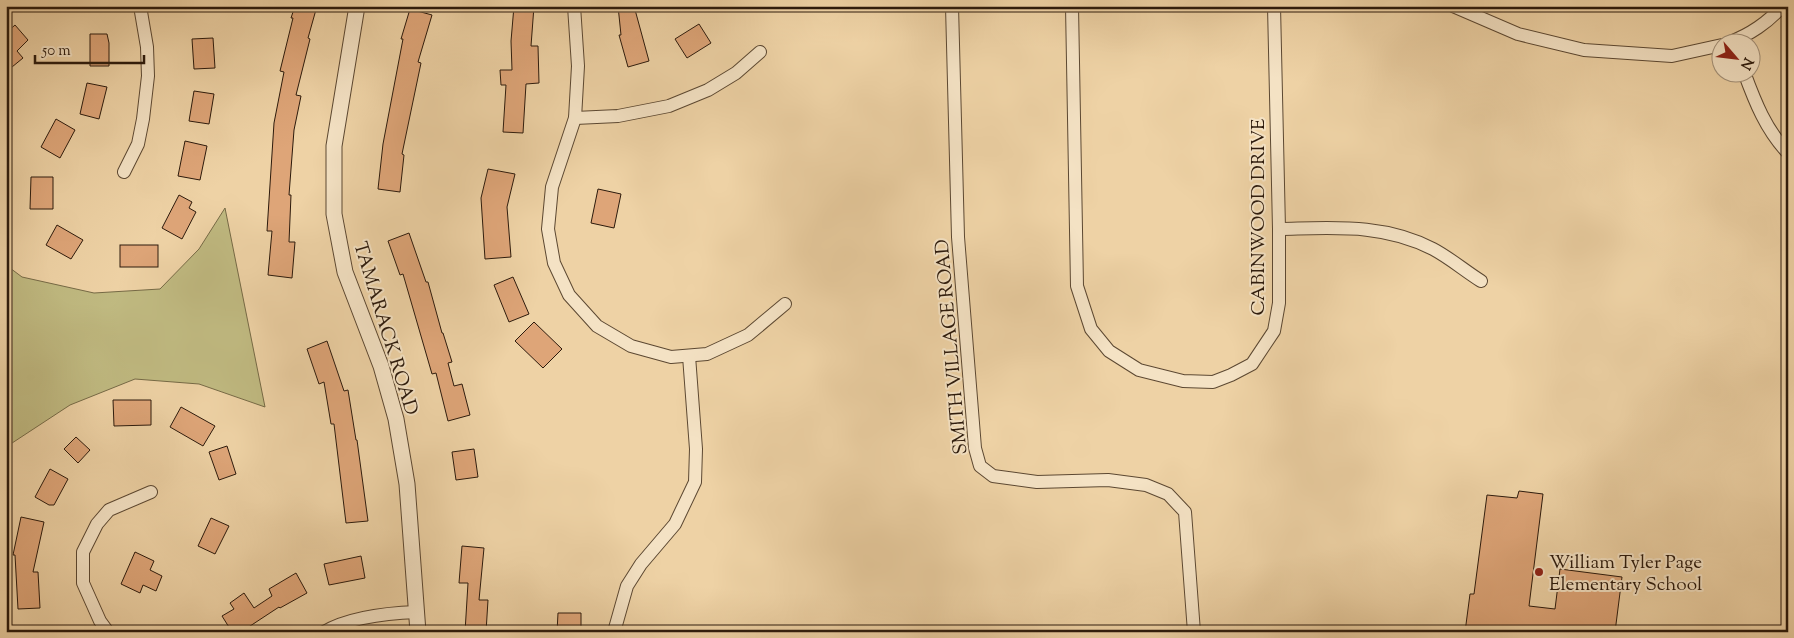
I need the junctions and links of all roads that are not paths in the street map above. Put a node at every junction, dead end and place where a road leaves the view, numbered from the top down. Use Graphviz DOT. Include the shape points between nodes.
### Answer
graph roads {
  1 [pos="140,6"];
  2 [pos="358,6"];
  3 [pos="574,6"];
  4 [pos="952,6"];
  5 [pos="1072,6"];
  6 [pos="1274,6"];
  7 [pos="1453,6"];
  8 [pos="1782,6"];
  9 [pos="1751,32"];
  10 [pos="1712,48"];
  11 [pos="760,52"];
  12 [pos="1748,82"];
  13 [pos="575,118"];
  14 [pos="1788,153"];
  15 [pos="124,172"];
  16 [pos="1279,229"];
  17 [pos="1481,281"];
  18 [pos="785,304"];
  19 [pos="689,356"];
  20 [pos="151,492"];
  21 [pos="417,612"];
  22 [pos="108,632"];
  23 [pos="324,632"];
  24 [pos="418,632"];
  25 [pos="614,632"];
  26 [pos="1194,632"];
  1 -- 15 [label="street" via="148,46 148,76 138,144"];
  2 -- 21 [label="street, TAMARACK ROAD" via="334,146 334,214 346,272 381,366 396,419 407,484"];
  3 -- 13 [label="street" via="578,66"];
  4 -- 26 [label="street, SMITH VILLAGE ROAD" via="958,237 975,448 980,466 993,476 1011,479 1037,482 1108,480 1146,485 1168,494 1186,512"];
  5 -- 16 [label="street, CABINWOOD DRIVE" via="1077,286 1091,329 1109,351 1139,370 1183,381 1213,382 1252,364 1274,330 1279,303"];
  6 -- 16 [label="street, CABINWOOD DRIVE"];
  7 -- 10 [label="street" via="1518,34 1584,50 1672,56"];
  8 -- 9 [label="street"];
  11 -- 13 [label="street" via="708,90 669,106 618,116"];
  12 -- 14 [label="street" via="1760,114 1776,141"];
  13 -- 19 [label="street" via="552,187 548,229 554,262 569,295 597,326 632,346 671,357"];
  16 -- 17 [label="street" via="1355,227 1396,234 1433,249"];
  18 -- 19 [label="street" via="748,335 707,354"];
  19 -- 25 [label="street" via="696,449 695,482 676,524 640,564 627,586"];
  20 -- 22 [label="street" via="109,510 97,524 83,552 83,583"];
  21 -- 23 [label="street" via="388,613 335,625"];
  21 -- 24 [label="street, TAMARACK ROAD"];
}
